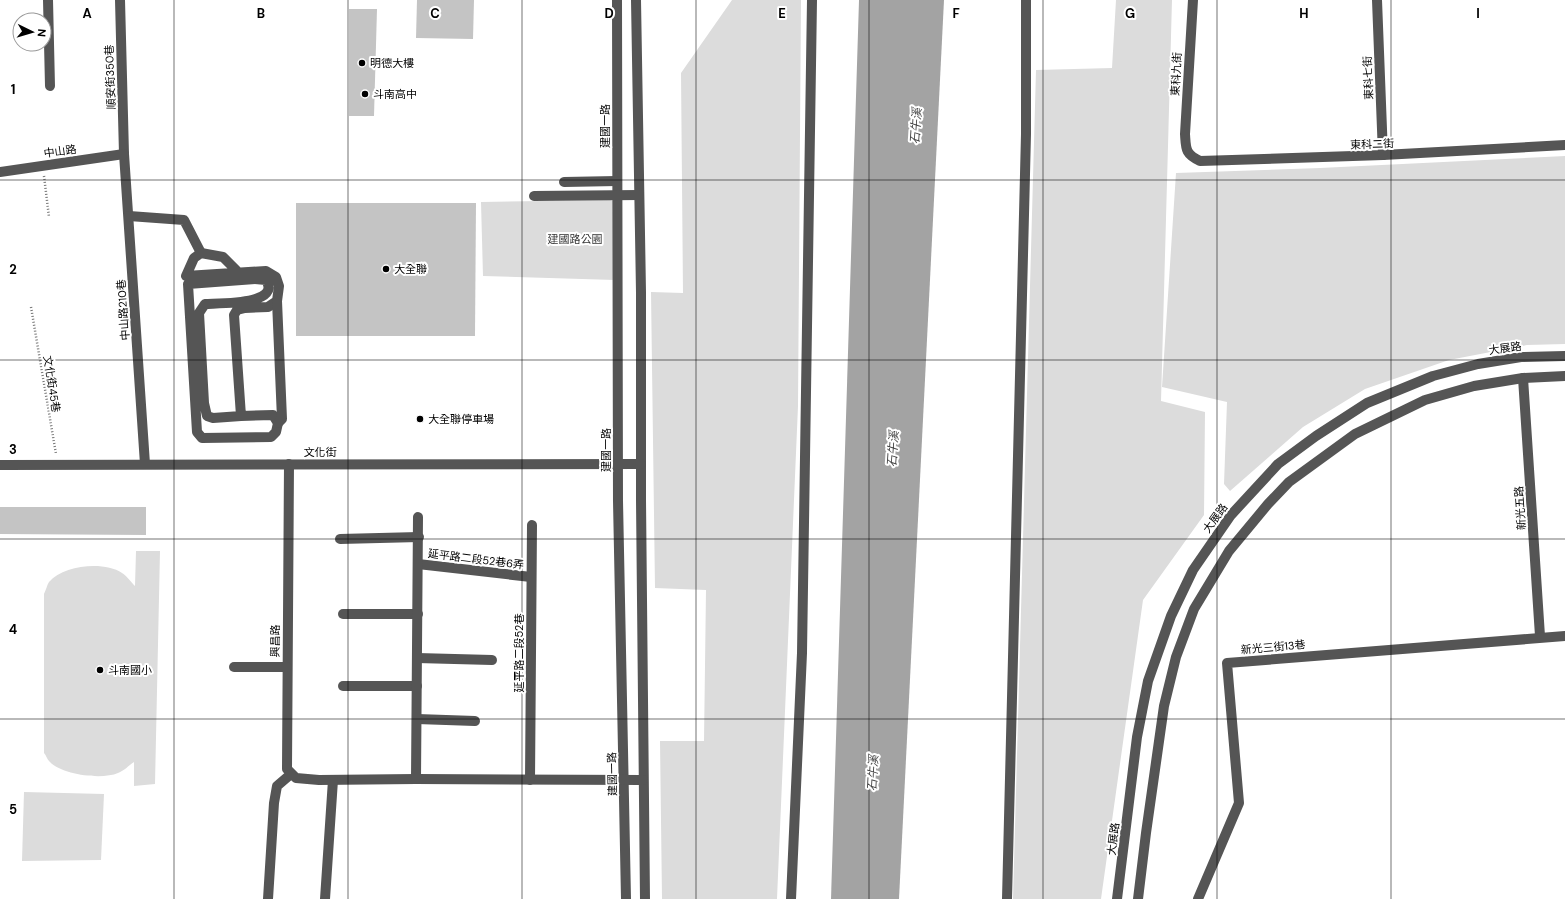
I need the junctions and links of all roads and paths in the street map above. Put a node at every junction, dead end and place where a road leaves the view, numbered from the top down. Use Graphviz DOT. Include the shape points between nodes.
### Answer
graph roads {
  1 [pos="48,0"];
  2 [pos="120,0"];
  3 [pos="617,0"];
  4 [pos="636,0"];
  5 [pos="812,0"];
  6 [pos="1026,0"];
  7 [pos="1192,0"];
  8 [pos="1377,0"];
  9 [pos="50,86"];
  10 [pos="1565,145"];
  11 [pos="1186,149"];
  12 [pos="124,154"];
  13 [pos="1383,155"];
  14 [pos="43,166"];
  15 [pos="0,172"];
  16 [pos="617,181"];
  17 [pos="564,182"];
  18 [pos="639,195"];
  19 [pos="534,196"];
  20 [pos="617,196"];
  21 [pos="129,216"];
  22 [pos="49,217"];
  23 [pos="201,253"];
  24 [pos="239,272"];
  25 [pos="277,301"];
  26 [pos="31,307"];
  27 [pos="1565,356"];
  28 [pos="1565,376"];
  29 [pos="1523,378"];
  30 [pos="241,416"];
  31 [pos="278,423"];
  32 [pos="145,464"];
  33 [pos="289,464"];
  34 [pos="618,464"];
  35 [pos="641,464"];
  36 [pos="0,465"];
  37 [pos="57,465"];
  38 [pos="418,517"];
  39 [pos="532,526"];
  40 [pos="418,537"];
  41 [pos="340,539"];
  42 [pos="418,564"];
  43 [pos="532,577"];
  44 [pos="343,614"];
  45 [pos="418,614"];
  46 [pos="1540,636"];
  47 [pos="1565,636"];
  48 [pos="417,658"];
  49 [pos="492,660"];
  50 [pos="234,667"];
  51 [pos="287,667"];
  52 [pos="342,686"];
  53 [pos="417,686"];
  54 [pos="417,719"];
  55 [pos="475,721"];
  56 [pos="291,774"];
  57 [pos="416,779"];
  58 [pos="333,780"];
  59 [pos="530,780"];
  60 [pos="624,780"];
  61 [pos="643,780"];
  62 [pos="268,899"];
  63 [pos="325,899"];
  64 [pos="626,899"];
  65 [pos="645,899"];
  66 [pos="792,899"];
  67 [pos="1007,899"];
  68 [pos="1117,899"];
  69 [pos="1138,899"];
  70 [pos="1198,899"];
  1 -- 9 [label="street"];
  2 -- 12 [label="street, 順安街350巷"];
  3 -- 16 [label="street, 建國一路"];
  4 -- 18 [label="street"];
  5 -- 66 [label="street" via="802,653"];
  6 -- 67 [label="street" via="1026,134"];
  7 -- 11 [label="street, 東科九街"];
  8 -- 13 [label="street, 東科七街"];
  10 -- 13 [label="street, 東科二街"];
  11 -- 13 [label="street, 東科二街" via="1191,157 1200,161"];
  12 -- 14 [label="street, 中山路"];
  12 -- 21 [label="street, 中山路210巷"];
  14 -- 15 [label="street, 中山路"];
  14 -- 22 [label="path"];
  16 -- 17 [label="street"];
  16 -- 20 [label="street, 建國一路"];
  18 -- 20 [label="street"];
  18 -- 35 [label="street"];
  19 -- 20 [label="street"];
  20 -- 34 [label="street, 建國一路"];
  21 -- 23 [label="street" via="184,220"];
  21 -- 32 [label="street, 中山路210巷"];
  23 -- 24 [label="street" via="223,257"];
  23 -- 24 [label="street" via="194,258 186,276"];
  24 -- 25 [label="street" via="266,271 276,277 279,286"];
  25 -- 30 [label="street" via="268,307 237,310 234,315"];
  25 -- 31 [label="street" via="282,419"];
  26 -- 37 [label="path, 文化街45巷"];
  27 -- 68 [label="street, 大展路" via="1521,357 1478,364 1433,376 1367,403 1278,464 1231,515 1194,570 1171,616 1148,681 1137,737"];
  28 -- 29 [label="street"];
  29 -- 46 [label="street, 新光五路"];
  29 -- 69 [label="street" via="1474,386 1425,400 1355,434 1289,482 1229,550 1194,609 1176,657 1164,706"];
  30 -- 31 [label="street" via="273,415"];
  30 -- 31 [label="street" via="207,416 204,403 200,313 205,304 257,300 267,294 270,289 268,284 266,280 256,279 188,284 197,432 202,438 272,437"];
  32 -- 33 [label="street, 文化街"];
  32 -- 37 [label="street, 文化街"];
  33 -- 34 [label="street, 文化街"];
  33 -- 51 [label="street, 興昌路"];
  34 -- 35 [label="street, 文化街"];
  34 -- 60 [label="street, 建國一路"];
  35 -- 61 [label="street"];
  36 -- 37 [label="street, 文化街"];
  38 -- 40 [label="street"];
  39 -- 43 [label="street, 延平路二段52巷"];
  40 -- 41 [label="street"];
  40 -- 42 [label="street"];
  42 -- 43 [label="street, 延平路二段52巷6弄"];
  42 -- 45 [label="street"];
  43 -- 59 [label="street, 延平路二段52巷"];
  44 -- 45 [label="street"];
  45 -- 48 [label="street"];
  46 -- 47 [label="street, 新光三街13巷"];
  46 -- 70 [label="street, 新光三街13巷" via="1227,663 1239,803"];
  48 -- 49 [label="street"];
  48 -- 53 [label="street"];
  50 -- 51 [label="street"];
  51 -- 56 [label="street, 興昌路" via="287,769"];
  52 -- 53 [label="street"];
  53 -- 54 [label="street"];
  54 -- 55 [label="street"];
  54 -- 57 [label="street"];
  56 -- 58 [label="street" via="296,778"];
  56 -- 62 [label="street" via="277,786"];
  57 -- 58 [label="street"];
  57 -- 59 [label="street"];
  58 -- 63 [label="street"];
  59 -- 60 [label="street"];
  60 -- 61 [label="street"];
  60 -- 64 [label="street, 建國一路"];
  61 -- 65 [label="street"];
}
